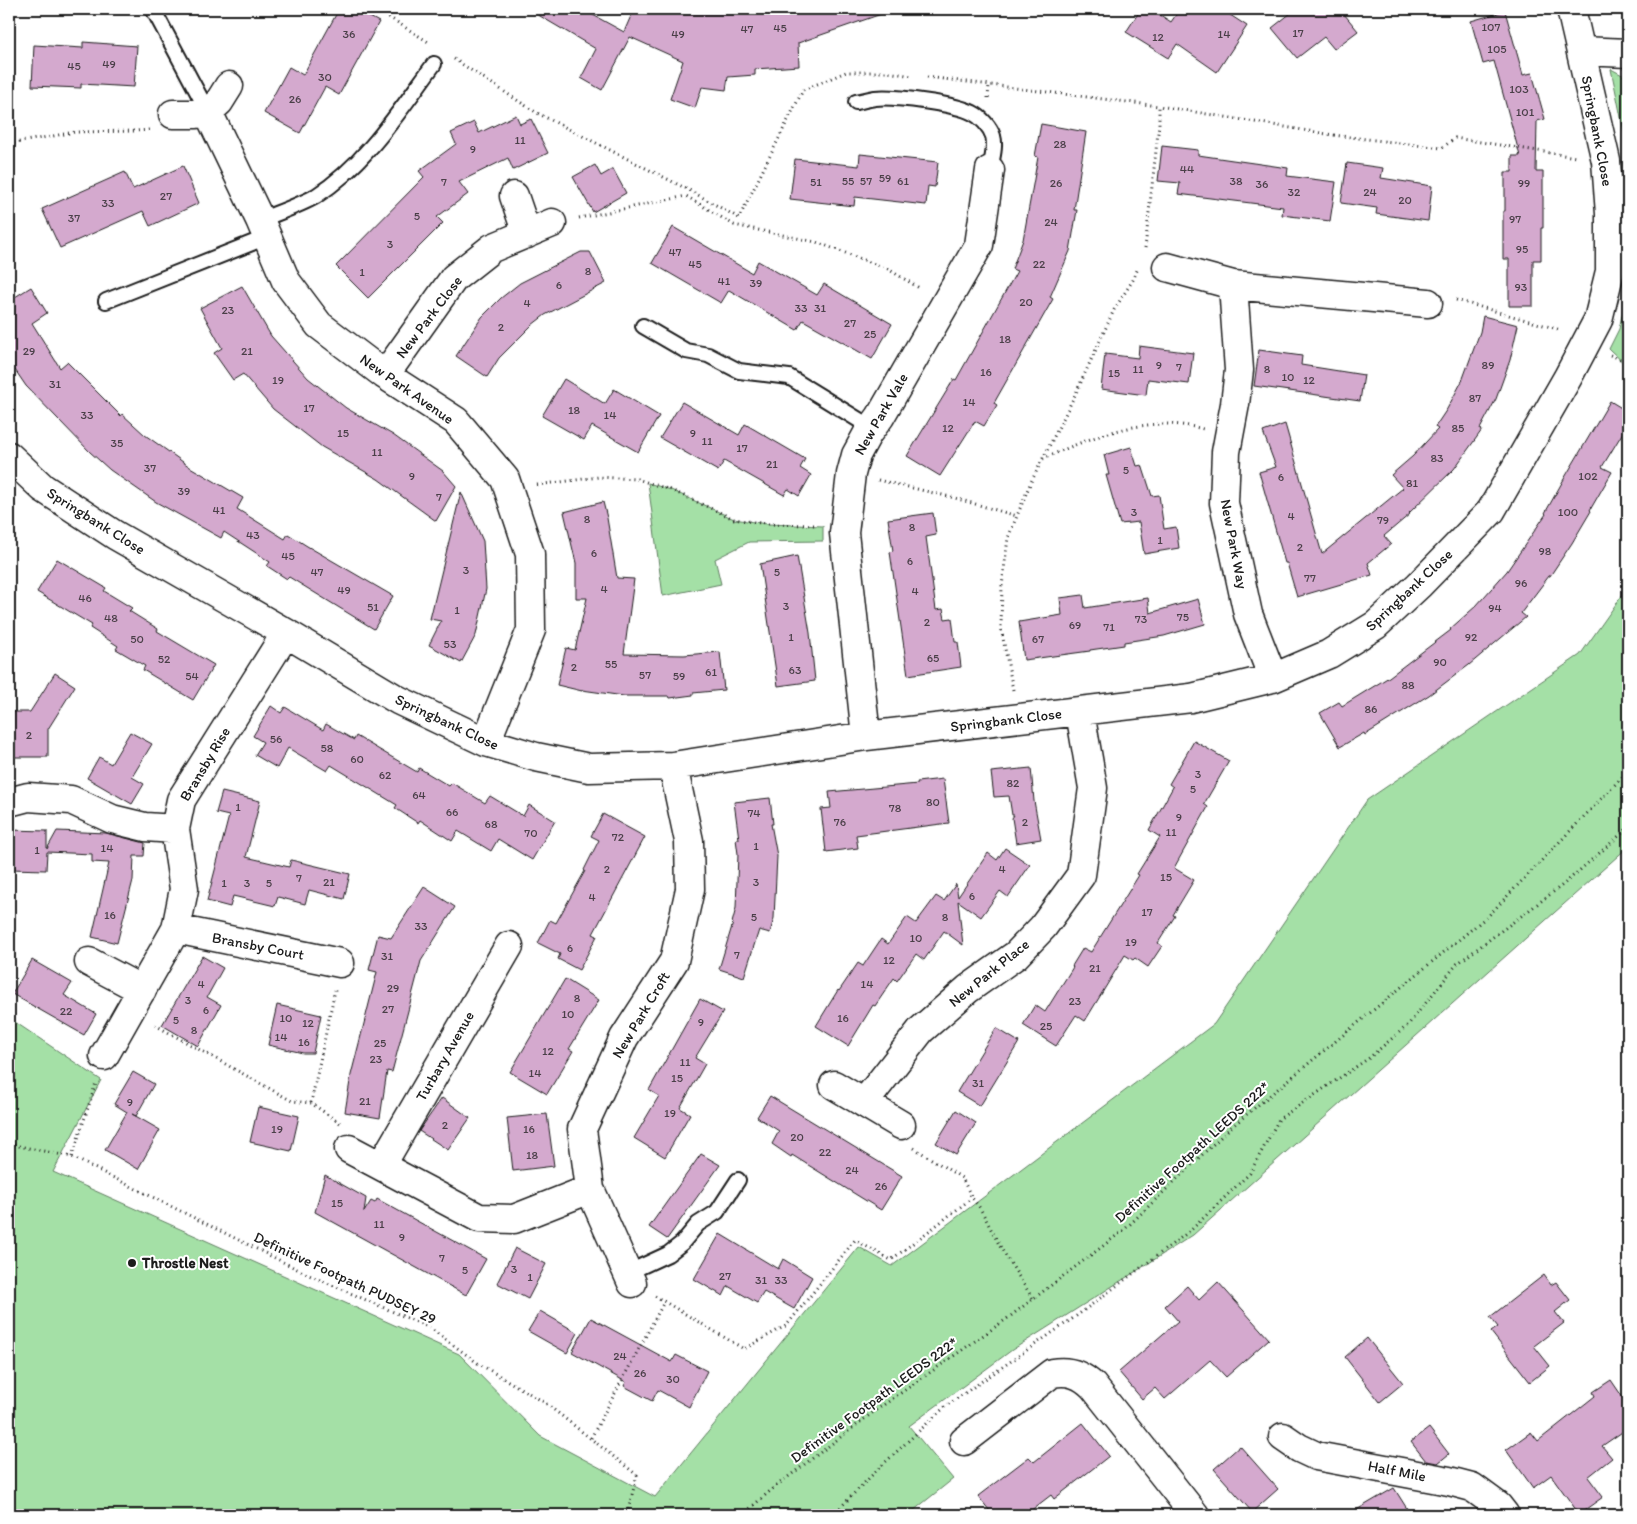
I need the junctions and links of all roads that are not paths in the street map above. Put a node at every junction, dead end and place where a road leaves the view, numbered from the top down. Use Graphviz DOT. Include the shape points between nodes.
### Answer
graph roads {
  1 [pos="153,9"];
  2 [pos="1571,9"];
  3 [pos="1581,51"];
  4 [pos="1628,53"];
  5 [pos="434,64"];
  6 [pos="229,86"];
  7 [pos="856,102"];
  8 [pos="208,112"];
  9 [pos="173,114"];
  10 [pos="990,170"];
  11 [pos="514,196"];
  12 [pos="552,223"];
  13 [pos="263,229"];
  14 [pos="527,234"];
  15 [pos="1150,263"];
  16 [pos="1233,285"];
  17 [pos="106,301"];
  18 [pos="1428,303"];
  19 [pos="643,326"];
  20 [pos="385,375"];
  21 [pos="872,428"];
  22 [pos="9,456"];
  23 [pos="286,633"];
  24 [pos="1273,678"];
  25 [pos="1080,712"];
  26 [pos="866,736"];
  27 [pos="486,742"];
  28 [pos="673,766"];
  29 [pos="9,802"];
  30 [pos="175,829"];
  31 [pos="176,929"];
  32 [pos="509,946"];
  33 [pos="89,962"];
  34 [pos="340,962"];
  35 [pos="136,1000"];
  36 [pos="104,1056"];
  37 [pos="834,1085"];
  38 [pos="864,1103"];
  39 [pos="901,1125"];
  40 [pos="349,1149"];
  41 [pos="381,1166"];
  42 [pos="738,1180"];
  43 [pos="590,1189"];
  44 [pos="630,1278"];
  45 [pos="1283,1437"];
  46 [pos="964,1441"];
  47 [pos="1196,1515"];
  48 [pos="1505,1515"];
  1 -- 8 [label="lane"];
  2 -- 3 [label="street, Springbank Close"];
  3 -- 4 [label="street"];
  3 -- 24 [label="street, Springbank Close" via="1606,161 1610,214 1610,271 1598,320 1490,511 1376,625 1329,654"];
  5 -- 13 [label="lane" via="383,133 349,170 316,196"];
  6 -- 8 [label="street"];
  7 -- 10 [label="lane" via="876,98 902,100 958,106 975,114 993,137"];
  8 -- 9 [label="street"];
  8 -- 13 [label="street, New Park Avenue"];
  10 -- 21 [label="street, New Park Vale" via="979,245"];
  11 -- 14 [label="street"];
  12 -- 14 [label="street, New Park Close"];
  13 -- 17 [label="lane"];
  13 -- 20 [label="street, New Park Avenue" via="286,281 319,325"];
  14 -- 20 [label="street, New Park Close" via="492,248 454,278"];
  15 -- 16 [label="street"];
  16 -- 18 [label="street"];
  16 -- 24 [label="street, New Park Way" via="1239,370 1226,452 1224,502 1248,614"];
  19 -- 21 [label="lane" via="686,352 708,355 738,371 789,376"];
  20 -- 27 [label="street, New Park Avenue" via="456,421 505,479 530,554 531,630"];
  21 -- 26 [label="street, New Park Vale" via="856,455 844,526"];
  22 -- 23 [label="street, Springbank Close" via="43,488 115,535"];
  23 -- 27 [label="street, Springbank Close" via="398,700"];
  23 -- 30 [label="street, Bransby Rise" via="181,800"];
  24 -- 25 [label="street, Springbank Close" via="1191,698"];
  25 -- 26 [label="street, Springbank Close"];
  25 -- 38 [label="street, New Park Place" via="1093,788 1081,875 1043,927 1016,956 968,988 921,1030"];
  26 -- 28 [label="street, Springbank Close"];
  27 -- 28 [label="street, Springbank Close" via="536,758 589,768"];
  28 -- 43 [label="street, New Park Croft" via="689,841 690,889 674,961 624,1038 582,1129"];
  29 -- 30 [label="street" via="28,796 71,800 112,819 145,827"];
  30 -- 31 [label="street, Bransby Rise" via="184,889"];
  31 -- 34 [label="street, Bransby Court"];
  31 -- 35 [label="street, Bransby Rise"];
  32 -- 41 [label="street, Turbary Avenue"];
  33 -- 35 [label="street"];
  35 -- 36 [label="street, Bransby Rise"];
  37 -- 38 [label="street"];
  38 -- 39 [label="street"];
  40 -- 41 [label="street"];
  41 -- 43 [label="street" via="479,1218 514,1220"];
  42 -- 44 [label="lane" via="717,1212 698,1224 668,1254"];
  43 -- 44 [label="street, New Park Croft"];
  45 -- 48 [label="street, Half Mile" via="1316,1456 1472,1487"];
  46 -- 47 [label="street" via="1052,1374 1074,1373 1093,1386"];
}
